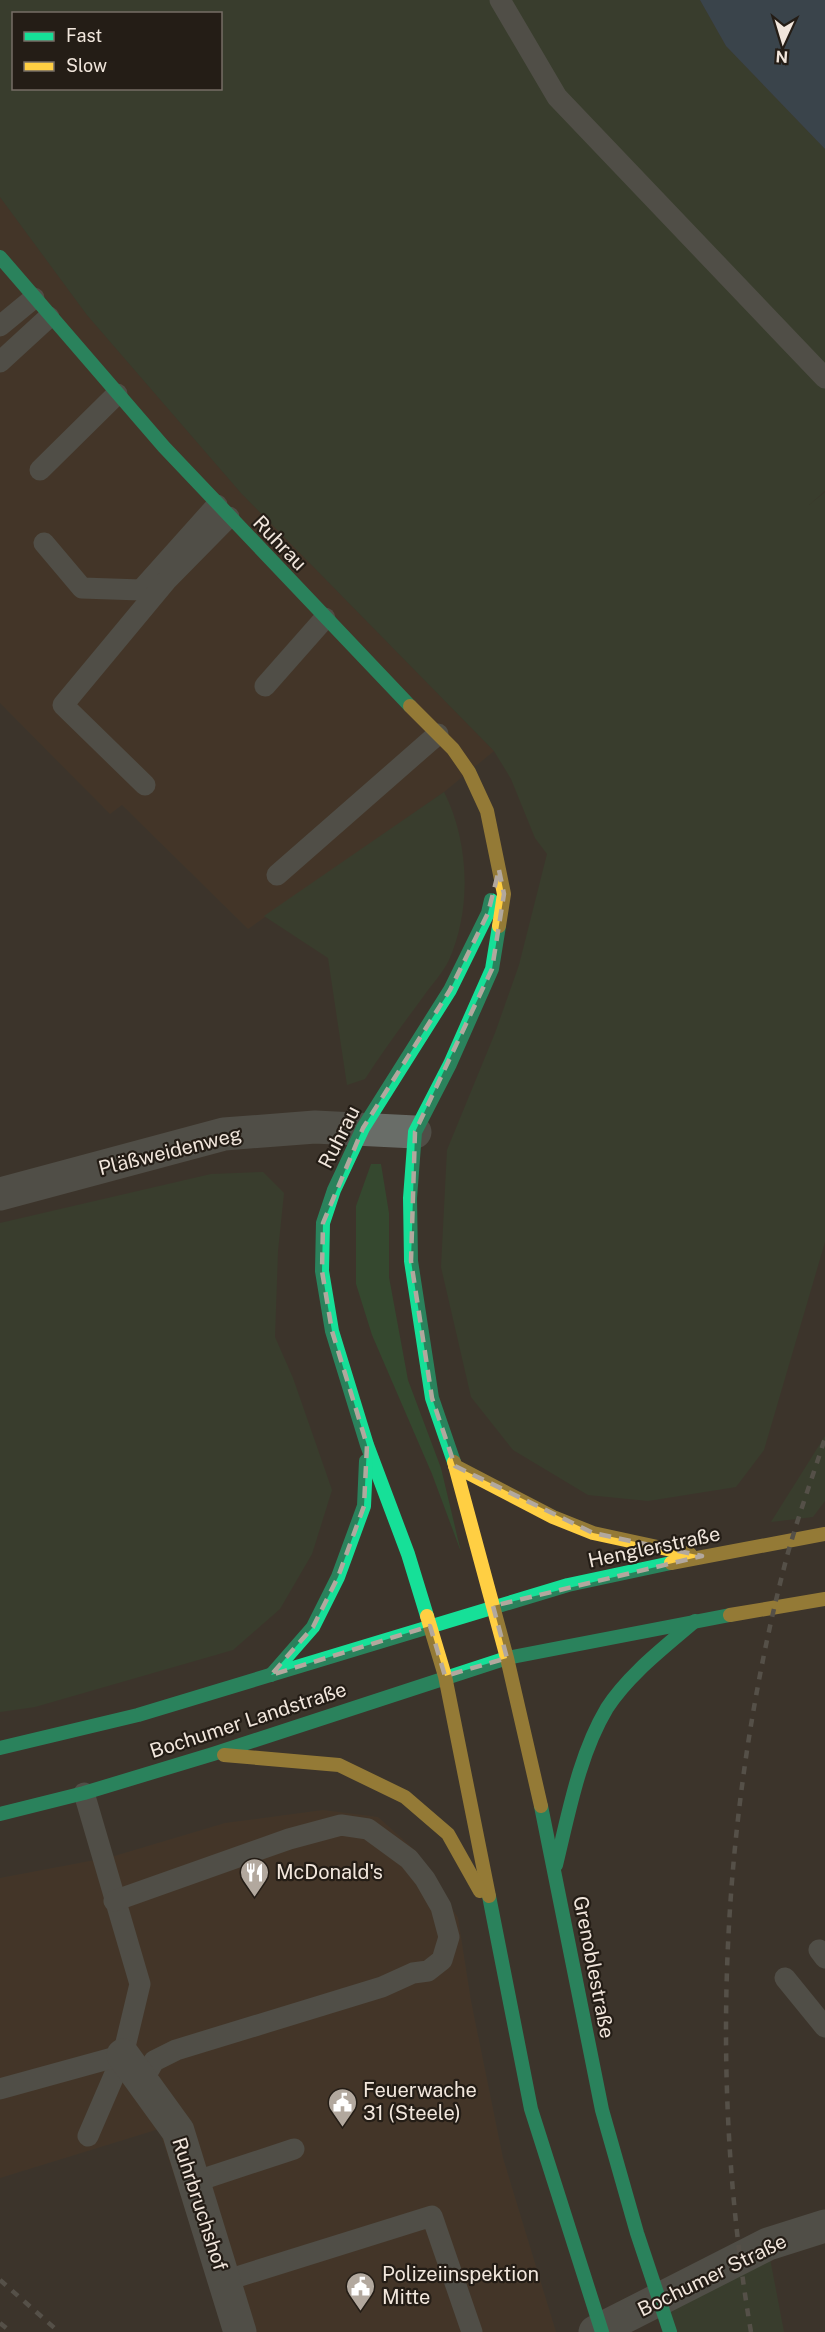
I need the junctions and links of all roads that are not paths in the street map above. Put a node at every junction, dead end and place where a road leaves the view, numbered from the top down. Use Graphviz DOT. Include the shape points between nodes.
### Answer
graph roads {
  1 [pos="500,0"];
  2 [pos="0,257"];
  3 [pos="34,298"];
  4 [pos="50,317"];
  5 [pos="0,326"];
  6 [pos="0,362"];
  7 [pos="825,378"];
  8 [pos="117,394"];
  9 [pos="40,470"];
  10 [pos="223,511"];
  11 [pos="44,543"];
  12 [pos="325,618"];
  13 [pos="266,686"];
  14 [pos="438,734"];
  15 [pos="145,785"];
  16 [pos="499,870"];
  17 [pos="277,875"];
  18 [pos="363,1128"];
  19 [pos="415,1132"];
  20 [pos="0,1194"];
  21 [pos="367,1445"];
  22 [pos="454,1466"];
  23 [pos="825,1534"];
  24 [pos="702,1556"];
  25 [pos="825,1599"];
  26 [pos="493,1606"];
  27 [pos="695,1620"];
  28 [pos="430,1626"];
  29 [pos="507,1658"];
  30 [pos="271,1676"];
  31 [pos="445,1676"];
  32 [pos="0,1748"];
  33 [pos="213,1754"];
  34 [pos="84,1792"];
  35 [pos="0,1814"];
  36 [pos="555,1870"];
  37 [pos="114,1901"];
  38 [pos="495,1920"];
  39 [pos="785,1978"];
  40 [pos="825,2027"];
  41 [pos="123,2055"];
  42 [pos="142,2082"];
  43 [pos="0,2089"];
  44 [pos="88,2136"];
  45 [pos="294,2149"];
  46 [pos="194,2182"];
  47 [pos="825,2226"];
  48 [pos="224,2281"];
  49 [pos="658,2300"];
  50 [pos="599,2331"];
  51 [pos="240,2332"];
  52 [pos="472,2332"];
  53 [pos="670,2332"];
  1 -- 7 [label="lane" via="557,97"];
  2 -- 3 [label="main road, Ruhrau"];
  3 -- 4 [label="main road, Ruhrau"];
  3 -- 5 [label="lane"];
  4 -- 6 [label="lane"];
  4 -- 8 [label="main road, Ruhrau"];
  8 -- 9 [label="lane"];
  8 -- 10 [label="main road, Ruhrau"];
  10 -- 11 [label="lane" via="141,590 82,588"];
  10 -- 12 [label="main road, Ruhrau"];
  10 -- 15 [label="lane" via="63,705"];
  12 -- 13 [label="lane"];
  12 -- 14 [label="main road, Ruhrau"];
  14 -- 16 [label="main road, Ruhrau" via="474,781 487,811"];
  14 -- 17 [label="lane"];
  16 -- 18 [label="main road, Ruhrau" via="488,913 450,990"];
  16 -- 19 [label="main road, Ruhrau" via="504,894 492,969"];
  18 -- 19 [label="street, Pläßweidenweg"];
  18 -- 20 [label="street, Pläßweidenweg" via="315,1127 224,1134"];
  18 -- 21 [label="main road, Ruhrau" via="323,1223 322,1270 332,1331"];
  19 -- 22 [label="main road, Ruhrau" via="411,1261 432,1398"];
  21 -- 28 [label="main road, Ruhrau"];
  21 -- 30 [label="main road, Ruhrau" via="364,1506 339,1577 313,1627"];
  22 -- 24 [label="main road" via="553,1517 594,1533"];
  22 -- 26 [label="main road, Ruhrau"];
  23 -- 24 [label="main road, Henglerstraße"];
  24 -- 26 [label="main road, Henglerstraße"];
  25 -- 27 [label="main road"];
  26 -- 28 [label="main road, Bochumer Landstraße"];
  26 -- 29 [label="main road, Grenoblestraße"];
  27 -- 29 [label="main road"];
  27 -- 36 [label="main road" via="620,1691 597,1728 587,1751"];
  28 -- 30 [label="main road, Bochumer Landstraße"];
  28 -- 31 [label="main road"];
  29 -- 31 [label="main road, Bochumer Landstraße"];
  29 -- 36 [label="main road, Grenoblestraße"];
  30 -- 32 [label="main road, Bochumer Landstraße" via="138,1715"];
  31 -- 33 [label="main road, Bochumer Landstraße"];
  31 -- 38 [label="main road"];
  33 -- 34 [label="main road, Bochumer Landstraße"];
  33 -- 38 [label="main road" via="339,1766 405,1797 448,1834"];
  34 -- 35 [label="main road, Bochumer Landstraße"];
  34 -- 37 [label="lane"];
  36 -- 49 [label="main road, Grenoblestraße" via="602,2109"];
  37 -- 41 [label="lane" via="140,1984"];
  37 -- 42 [label="lane" via="223,1860 341,1825 368,1829 410,1859 441,1907 449,1938 442,1960 428,1971 176,2050 154,2061"];
  38 -- 50 [label="main road" via="531,2109"];
  39 -- 40 [label="lane"];
  41 -- 42 [label="street, Ruhrbruchshof"];
  41 -- 43 [label="lane"];
  41 -- 44 [label="lane"];
  42 -- 46 [label="street, Ruhrbruchshof" via="178,2131"];
  45 -- 46 [label="lane"];
  46 -- 48 [label="street, Ruhrbruchshof"];
  47 -- 49 [label="street, Bochumer Straße" via="768,2244"];
  48 -- 51 [label="street, Ruhrbruchshof"];
  48 -- 52 [label="lane" via="432,2216"];
  49 -- 50 [label="street, Bochumer Straße"];
  49 -- 53 [label="main road, Grenoblestraße"];
}
